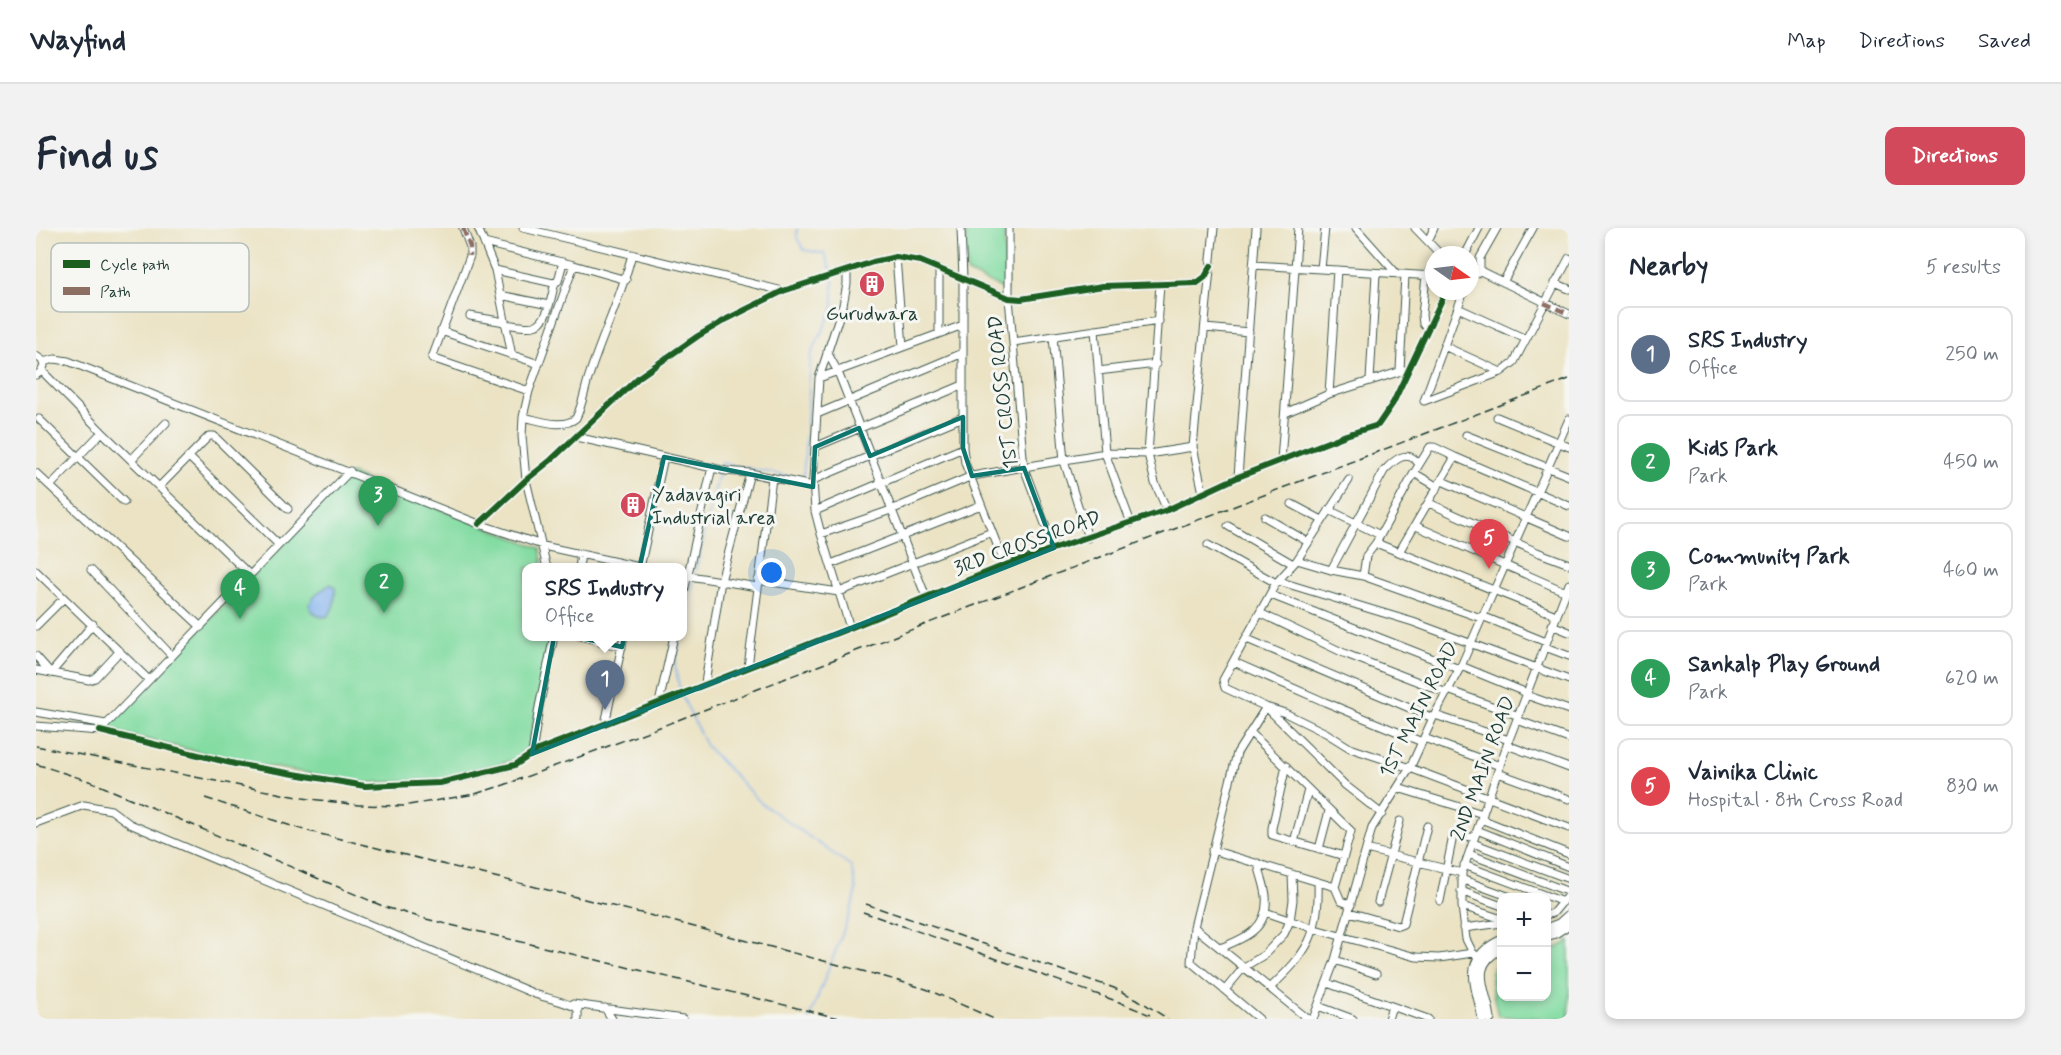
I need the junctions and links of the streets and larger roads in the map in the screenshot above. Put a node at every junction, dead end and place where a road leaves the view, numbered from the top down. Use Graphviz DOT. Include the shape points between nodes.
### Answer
graph roads {
  1 [pos="463,228"];
  2 [pos="478,228"];
  3 [pos="523,228"];
  4 [pos="961,228"];
  5 [pos="1009,228"];
  6 [pos="1214,228"];
  7 [pos="1256,228"];
  8 [pos="1298,228"];
  9 [pos="1325,228"];
  10 [pos="1356,228"];
  11 [pos="1415,228"];
  12 [pos="1434,228"];
  13 [pos="1479,228"];
  14 [pos="1497,228"];
  15 [pos="1533,228"];
  16 [pos="1428,241"];
  17 [pos="484,243"];
  18 [pos="1433,246"];
  19 [pos="1470,246"];
  20 [pos="632,254"];
  21 [pos="896,257"];
  22 [pos="1479,260"];
  23 [pos="563,262"];
  24 [pos="1568,262"];
  25 [pos="574,265"];
  26 [pos="1253,265"];
  27 [pos="1211,266"];
  28 [pos="1295,268"];
  29 [pos="939,269"];
  30 [pos="1321,269"];
  31 [pos="495,270"];
  32 [pos="847,270"];
  33 [pos="1337,270"];
  34 [pos="1479,271"];
  35 [pos="1376,273"];
  36 [pos="1401,274"];
  37 [pos="1425,276"];
  38 [pos="963,279"];
  39 [pos="626,280"];
  40 [pos="1503,282"];
  41 [pos="555,283"];
  42 [pos="1555,283"];
  43 [pos="1161,284"];
  44 [pos="1569,289"];
  45 [pos="783,291"];
  46 [pos="500,295"];
  47 [pos="1010,298"];
  48 [pos="1426,300"];
  49 [pos="1442,300"];
  50 [pos="1461,300"];
  51 [pos="1544,303"];
  52 [pos="549,305"];
  53 [pos="1458,308"];
  54 [pos="1569,314"];
  55 [pos="470,316"];
  56 [pos="1159,321"];
  57 [pos="505,323"];
  58 [pos="963,325"];
  59 [pos="1205,328"];
  60 [pos="1427,329"];
  61 [pos="1095,330"];
  62 [pos="441,331"];
  63 [pos="1249,332"];
  64 [pos="939,333"];
  65 [pos="1053,336"];
  66 [pos="1526,339"];
  67 [pos="1013,342"];
  68 [pos="1444,346"];
  69 [pos="903,347"];
  70 [pos="827,352"];
  71 [pos="963,353"];
  72 [pos="36,356"];
  73 [pos="512,356"];
  74 [pos="43,362"];
  75 [pos="539,364"];
  76 [pos="1155,364"];
  77 [pos="1408,369"];
  78 [pos="1400,370"];
  79 [pos="1098,371"];
  80 [pos="838,372"];
  81 [pos="1501,372"];
  82 [pos="39,373"];
  83 [pos="819,378"];
  84 [pos="1370,381"];
  85 [pos="963,385"];
  86 [pos="529,391"];
  87 [pos="1329,393"];
  88 [pos="848,401"];
  89 [pos="1285,413"];
  90 [pos="817,414"];
  91 [pos="523,417"];
  92 [pos="963,417"];
  93 [pos="1497,417"];
  94 [pos="39,419"];
  95 [pos="1569,419"];
  96 [pos="574,420"];
  97 [pos="166,423"];
  98 [pos="859,428"];
  99 [pos="583,430"];
  100 [pos="102,432"];
  101 [pos="1466,435"];
  102 [pos="576,437"];
  103 [pos="1559,442"];
  104 [pos="815,447"];
  105 [pos="1193,447"];
  106 [pos="1569,447"];
  107 [pos="963,448"];
  108 [pos="1105,453"];
  109 [pos="1148,454"];
  110 [pos="870,456"];
  111 [pos="79,457"];
  112 [pos="189,457"];
  113 [pos="664,457"];
  114 [pos="1455,458"];
  115 [pos="131,460"];
  116 [pos="1064,461"];
  117 [pos="1281,461"];
  118 [pos="1419,464"];
  119 [pos="1548,467"];
  120 [pos="713,468"];
  121 [pos="1024,468"];
  122 [pos="350,471"];
  123 [pos="36,473"];
  124 [pos="750,473"];
  125 [pos="1414,473"];
  126 [pos="972,476"];
  127 [pos="1569,476"];
  128 [pos="1238,477"];
  129 [pos="772,478"];
  130 [pos="526,480"];
  131 [pos="1349,480"];
  132 [pos="881,483"];
  133 [pos="812,484"];
  134 [pos="1440,484"];
  135 [pos="51,485"];
  136 [pos="159,487"];
  137 [pos="1537,493"];
  138 [pos="1203,494"];
  139 [pos="124,502"];
  140 [pos="1429,503"];
  141 [pos="1292,504"];
  142 [pos="981,506"];
  143 [pos="1569,506"];
  144 [pos="288,509"];
  145 [pos="891,510"];
  146 [pos="1167,510"];
  147 [pos="1329,510"];
  148 [pos="815,511"];
  149 [pos="1264,517"];
  150 [pos="1526,518"];
  151 [pos="1322,520"];
  152 [pos="1131,523"];
  153 [pos="1356,523"];
  154 [pos="479,524"];
  155 [pos="1228,526"];
  156 [pos="1416,526"];
  157 [pos="992,532"];
  158 [pos="821,534"];
  159 [pos="1380,535"];
  160 [pos="1569,536"];
  161 [pos="902,537"];
  162 [pos="1088,538"];
  163 [pos="1516,541"];
  164 [pos="1308,542"];
  165 [pos="1376,543"];
  166 [pos="279,545"];
  167 [pos="542,545"];
  168 [pos="1208,545"];
  169 [pos="1054,548"];
  170 [pos="1399,552"];
  171 [pos="581,554"];
  172 [pos="1295,562"];
  173 [pos="546,563"];
  174 [pos="580,563"];
  175 [pos="623,563"];
  176 [pos="642,563"];
  177 [pos="913,563"];
  178 [pos="831,564"];
  179 [pos="1569,564"];
  180 [pos="1005,565"];
  181 [pos="1505,566"];
  182 [pos="91,570"];
  183 [pos="1331,570"];
  184 [pos="36,571"];
  185 [pos="250,575"];
  186 [pos="687,575"];
  187 [pos="1363,576"];
  188 [pos="721,581"];
  189 [pos="1277,582"];
  190 [pos="758,584"];
  191 [pos="1569,584"];
  192 [pos="1494,590"];
  193 [pos="839,592"];
  194 [pos="1566,592"];
  195 [pos="1271,595"];
  196 [pos="926,597"];
  197 [pos="64,598"];
  198 [pos="1561,603"];
  199 [pos="1569,606"];
  200 [pos="1260,613"];
  201 [pos="1556,615"];
  202 [pos="1482,617"];
  203 [pos="93,624"];
  204 [pos="1552,625"];
  205 [pos="36,626"];
  206 [pos="201,627"];
  207 [pos="850,628"];
  208 [pos="1569,632"];
  209 [pos="1247,639"];
  210 [pos="553,641"];
  211 [pos="599,641"];
  212 [pos="623,641"];
  213 [pos="673,641"];
  214 [pos="1471,642"];
  215 [pos="1545,644"];
  216 [pos="622,647"];
  217 [pos="120,651"];
  218 [pos="36,656"];
  219 [pos="172,656"];
  220 [pos="1569,656"];
  221 [pos="1233,662"];
  222 [pos="748,667"];
  223 [pos="1538,667"];
  224 [pos="1460,668"];
  225 [pos="36,670"];
  226 [pos="51,673"];
  227 [pos="149,680"];
  228 [pos="1569,680"];
  229 [pos="705,683"];
  230 [pos="1447,692"];
  231 [pos="1527,694"];
  232 [pos="659,703"];
  233 [pos="1266,707"];
  234 [pos="1569,710"];
  235 [pos="36,712"];
  236 [pos="1434,716"];
  237 [pos="1518,718"];
  238 [pos="106,724"];
  239 [pos="604,724"];
  240 [pos="36,726"];
  241 [pos="99,731"];
  242 [pos="1250,732"];
  243 [pos="1569,739"];
  244 [pos="1423,740"];
  245 [pos="1508,742"];
  246 [pos="532,753"];
  247 [pos="1286,766"];
  248 [pos="1410,768"];
  249 [pos="1569,768"];
  250 [pos="1499,770"];
  251 [pos="1398,788"];
  252 [pos="1308,790"];
  253 [pos="1489,797"];
  254 [pos="1569,799"];
  255 [pos="1329,811"];
  256 [pos="1382,814"];
  257 [pos="1482,816"];
  258 [pos="1400,821"];
  259 [pos="36,823"];
  260 [pos="1427,826"];
  261 [pos="1569,828"];
  262 [pos="1477,830"];
  263 [pos="1473,841"];
  264 [pos="1294,842"];
  265 [pos="1319,849"];
  266 [pos="1366,849"];
  267 [pos="1212,850"];
  268 [pos="1468,854"];
  269 [pos="1569,854"];
  270 [pos="1391,855"];
  271 [pos="1344,856"];
  272 [pos="1418,862"];
  273 [pos="1258,863"];
  274 [pos="1569,867"];
  275 [pos="1446,869"];
  276 [pos="1462,872"];
  277 [pos="1292,874"];
  278 [pos="1569,879"];
  279 [pos="1318,882"];
  280 [pos="1335,887"];
  281 [pos="1461,891"];
  282 [pos="1505,893"];
  283 [pos="1569,893"];
  284 [pos="1440,901"];
  285 [pos="1378,902"];
  286 [pos="1563,902"];
  287 [pos="1497,904"];
  288 [pos="1462,906"];
  289 [pos="1350,908"];
  290 [pos="1551,911"];
  291 [pos="1265,912"];
  292 [pos="1569,915"];
  293 [pos="1497,919"];
  294 [pos="1290,921"];
  295 [pos="1497,922"];
  296 [pos="1569,924"];
  297 [pos="1194,927"];
  298 [pos="1551,927"];
  299 [pos="1464,928"];
  300 [pos="1315,929"];
  301 [pos="1551,934"];
  302 [pos="1342,935"];
  303 [pos="1497,943"];
  304 [pos="1220,948"];
  305 [pos="1497,951"];
  306 [pos="1478,957"];
  307 [pos="1335,960"];
  308 [pos="1244,967"];
  309 [pos="1376,974"];
  310 [pos="1327,983"];
  311 [pos="1270,988"];
  312 [pos="1225,990"];
  313 [pos="572,1004"];
  314 [pos="1318,1006"];
  315 [pos="1392,1006"];
  316 [pos="604,1008"];
  317 [pos="578,1019"];
  318 [pos="612,1019"];
  319 [pos="683,1019"];
  320 [pos="1259,1019"];
  321 [pos="1308,1019"];
  322 [pos="1313,1019"];
  323 [pos="1353,1019"];
  324 [pos="1388,1019"];
  325 [pos="1428,1019"];
  326 [pos="1483,1019"];
  327 [pos="1490,1019"];
  1 -- 62 [label="street" via="470,256"];
  2 -- 17 [label="street"];
  3 -- 20 [label="street"];
  4 -- 38 [label="street"];
  5 -- 47 [label="street, 1ST CROSS ROAD"];
  6 -- 27 [label="street"];
  7 -- 26 [label="street"];
  8 -- 28 [label="street"];
  9 -- 30 [label="street"];
  10 -- 36 [label="street"];
  11 -- 16 [label="street"];
  12 -- 16 [label="street"];
  13 -- 19 [label="street"];
  14 -- 22 [label="street"];
  15 -- 40 [label="street"];
  16 -- 18 [label="street"];
  17 -- 23 [label="street"];
  17 -- 31 [label="street"];
  20 -- 39 [label="street"];
  20 -- 45 [label="street"];
  21 -- 29 [label="street"];
  21 -- 32 [label="street"];
  21 -- 69 [label="street"];
  23 -- 25 [label="street"];
  23 -- 41 [label="street"];
  24 -- 42 [label="street"];
  25 -- 39 [label="street"];
  25 -- 75 [label="street"];
  26 -- 28 [label="street"];
  26 -- 63 [label="street"];
  27 -- 43 [label="street" via="1197,283"];
  27 -- 59 [label="street"];
  28 -- 30 [label="street"];
  28 -- 89 [label="street"];
  29 -- 38 [label="street"];
  29 -- 64 [label="street"];
  30 -- 33 [label="street"];
  31 -- 41 [label="street"];
  31 -- 46 [label="street"];
  32 -- 45 [label="street"];
  32 -- 70 [label="street" via="848,285"];
  33 -- 35 [label="street"];
  33 -- 87 [label="street"];
  34 -- 40 [label="street"];
  35 -- 36 [label="street"];
  35 -- 84 [label="street"];
  36 -- 37 [label="street"];
  36 -- 78 [label="street"];
  38 -- 47 [label="street"];
  38 -- 58 [label="street"];
  39 -- 96 [label="street"];
  40 -- 51 [label="street"];
  41 -- 52 [label="street"];
  42 -- 44 [label="street"];
  42 -- 51 [label="street"];
  43 -- 47 [label="street" via="1103,286"];
  43 -- 56 [label="street"];
  45 -- 99 [label="street" via="669,355 639,377"];
  46 -- 52 [label="street"];
  46 -- 57 [label="street"];
  47 -- 67 [label="street, 1ST CROSS ROAD"];
  48 -- 60 [label="street" via="1422,320"];
  49 -- 60 [label="street"];
  50 -- 53 [label="street"];
  51 -- 54 [label="street"];
  51 -- 66 [label="street"];
  52 -- 57 [label="street" via="536,326"];
  53 -- 66 [label="street"];
  53 -- 68 [label="street"];
  55 -- 57 [label="street"];
  56 -- 61 [label="street"];
  56 -- 76 [label="street"];
  57 -- 73 [label="street"];
  58 -- 64 [label="street"];
  58 -- 71 [label="street"];
  59 -- 63 [label="street"];
  59 -- 105 [label="street"];
  60 -- 77 [label="street"];
  61 -- 65 [label="street"];
  61 -- 79 [label="street"];
  62 -- 73 [label="street"];
  62 -- 86 [label="street" via="432,357"];
  63 -- 128 [label="street"];
  64 -- 69 [label="street"];
  65 -- 67 [label="street"];
  65 -- 116 [label="street"];
  66 -- 81 [label="street" via="1514,362"];
  67 -- 121 [label="street, 1ST CROSS ROAD"];
  68 -- 81 [label="street"];
  68 -- 81 [label="street" via="1424,401"];
  69 -- 80 [label="street"];
  70 -- 80 [label="street"];
  70 -- 83 [label="street"];
  71 -- 85 [label="street"];
  71 -- 88 [label="street"];
  72 -- 74 [label="street"];
  73 -- 75 [label="street"];
  74 -- 82 [label="street"];
  74 -- 122 [label="street" via="68,361"];
  75 -- 86 [label="street"];
  76 -- 79 [label="street"];
  76 -- 109 [label="street"];
  77 -- 78 [label="street"];
  77 -- 117 [label="street, 3RD CROSS ROAD" via="1378,425"];
  78 -- 84 [label="street"];
  79 -- 108 [label="street"];
  80 -- 83 [label="street"];
  80 -- 88 [label="street"];
  82 -- 100 [label="street"];
  83 -- 90 [label="street"];
  84 -- 87 [label="street"];
  85 -- 92 [label="street"];
  85 -- 98 [label="street"];
  86 -- 91 [label="street"];
  87 -- 89 [label="street"];
  88 -- 90 [label="street"];
  88 -- 98 [label="street"];
  89 -- 117 [label="street"];
  90 -- 104 [label="street"];
  91 -- 96 [label="street" via="548,423"];
  91 -- 130 [label="street"];
  92 -- 107 [label="street"];
  92 -- 110 [label="street"];
  93 -- 103 [label="street"];
  94 -- 111 [label="street"];
  95 -- 103 [label="street, 1ST MAIN ROAD"];
  96 -- 99 [label="street"];
  97 -- 115 [label="street"];
  98 -- 104 [label="street"];
  98 -- 110 [label="street"];
  99 -- 102 [label="street"];
  100 -- 111 [label="street"];
  100 -- 115 [label="street"];
  101 -- 119 [label="street"];
  102 -- 113 [label="street"];
  102 -- 130 [label="street"];
  103 -- 106 [label="street"];
  103 -- 119 [label="street, 1ST MAIN ROAD"];
  104 -- 133 [label="street"];
  105 -- 109 [label="street"];
  105 -- 138 [label="street"];
  107 -- 126 [label="street"];
  107 -- 132 [label="street"];
  108 -- 109 [label="street"];
  108 -- 116 [label="street"];
  108 -- 152 [label="street"];
  109 -- 146 [label="street"];
  110 -- 132 [label="street"];
  110 -- 133 [label="street"];
  111 -- 135 [label="street"];
  111 -- 139 [label="street"];
  112 -- 136 [label="street"];
  112 -- 144 [label="street" via="213,436"];
  112 -- 166 [label="street"];
  113 -- 120 [label="street"];
  113 -- 176 [label="street"];
  114 -- 118 [label="street" via="1430,447"];
  114 -- 134 [label="street"];
  114 -- 137 [label="street"];
  115 -- 136 [label="street"];
  116 -- 121 [label="street"];
  116 -- 162 [label="street"];
  117 -- 128 [label="street, 3RD CROSS ROAD"];
  118 -- 125 [label="street"];
  118 -- 153 [label="street" via="1409,456 1393,462 1384,471"];
  119 -- 127 [label="street"];
  119 -- 137 [label="street, 1ST MAIN ROAD"];
  120 -- 124 [label="street"];
  120 -- 186 [label="street"];
  121 -- 126 [label="street"];
  121 -- 169 [label="street, 1ST CROSS ROAD"];
  122 -- 154 [label="street"];
  122 -- 166 [label="street"];
  123 -- 135 [label="street"];
  124 -- 129 [label="street"];
  124 -- 188 [label="street"];
  125 -- 134 [label="street"];
  125 -- 159 [label="street"];
  126 -- 142 [label="street"];
  126 -- 145 [label="street"];
  128 -- 138 [label="street, 3RD CROSS ROAD"];
  129 -- 133 [label="street"];
  129 -- 190 [label="street"];
  130 -- 154 [label="street"];
  130 -- 167 [label="street"];
  131 -- 147 [label="street"];
  132 -- 145 [label="street"];
  132 -- 148 [label="street"];
  133 -- 148 [label="street"];
  134 -- 140 [label="street"];
  134 -- 150 [label="street"];
  135 -- 206 [label="street"];
  136 -- 185 [label="street"];
  137 -- 143 [label="street"];
  137 -- 150 [label="street, 1ST MAIN ROAD"];
  138 -- 146 [label="street, 3RD CROSS ROAD"];
  140 -- 156 [label="street"];
  140 -- 163 [label="street"];
  141 -- 151 [label="street"];
  142 -- 157 [label="street"];
  142 -- 161 [label="street"];
  145 -- 158 [label="street"];
  145 -- 161 [label="street"];
  146 -- 152 [label="street, 3RD CROSS ROAD"];
  147 -- 151 [label="street"];
  147 -- 153 [label="street"];
  148 -- 158 [label="street"];
  149 -- 164 [label="street"];
  150 -- 160 [label="street"];
  150 -- 163 [label="street, 1ST MAIN ROAD"];
  151 -- 164 [label="street"];
  152 -- 162 [label="street, 3RD CROSS ROAD"];
  153 -- 159 [label="street"];
  153 -- 183 [label="street"];
  154 -- 167 [label="street"];
  155 -- 172 [label="street"];
  156 -- 170 [label="street"];
  156 -- 181 [label="street"];
  157 -- 177 [label="street"];
  157 -- 180 [label="street"];
  158 -- 178 [label="street"];
  159 -- 165 [label="street"];
  161 -- 177 [label="street"];
  161 -- 178 [label="street"];
  162 -- 169 [label="street, 3RD CROSS ROAD"];
  163 -- 179 [label="street"];
  163 -- 181 [label="street, 1ST MAIN ROAD"];
  164 -- 172 [label="street"];
  165 -- 170 [label="street"];
  165 -- 187 [label="street" via="1366,556"];
  166 -- 185 [label="street"];
  167 -- 171 [label="street"];
  167 -- 173 [label="street"];
  168 -- 189 [label="street"];
  169 -- 180 [label="street, 3RD CROSS ROAD"];
  170 -- 192 [label="street"];
  171 -- 174 [label="street"];
  171 -- 175 [label="street"];
  172 -- 183 [label="street"];
  172 -- 189 [label="street"];
  177 -- 193 [label="street"];
  177 -- 196 [label="street"];
  178 -- 193 [label="street"];
  180 -- 196 [label="street, 3RD CROSS ROAD"];
  181 -- 192 [label="street, 1ST MAIN ROAD"];
  181 -- 194 [label="street"];
  182 -- 219 [label="street"];
  183 -- 187 [label="street"];
  184 -- 197 [label="street"];
  185 -- 206 [label="street"];
  186 -- 188 [label="street"];
  187 -- 202 [label="street"];
  188 -- 190 [label="street"];
  188 -- 229 [label="street"];
  189 -- 195 [label="street"];
  189 -- 214 [label="street"];
  190 -- 193 [label="street"];
  190 -- 222 [label="street"];
  191 -- 194 [label="street, 2ND MAIN ROAD"];
  192 -- 201 [label="street"];
  192 -- 202 [label="street, 1ST MAIN ROAD"];
  193 -- 207 [label="street"];
  194 -- 198 [label="street, 2ND MAIN ROAD"];
  195 -- 200 [label="street"];
  195 -- 224 [label="street"];
  196 -- 207 [label="street, 3RD CROSS ROAD"];
  197 -- 203 [label="street"];
  197 -- 205 [label="street"];
  198 -- 199 [label="street"];
  198 -- 201 [label="street, 2ND MAIN ROAD"];
  200 -- 209 [label="street"];
  200 -- 230 [label="street" via="1346,654"];
  201 -- 204 [label="street, 2ND MAIN ROAD"];
  202 -- 214 [label="street, 1ST MAIN ROAD"];
  202 -- 215 [label="street"];
  203 -- 217 [label="street"];
  203 -- 226 [label="street"];
  204 -- 208 [label="street"];
  204 -- 215 [label="street, 2ND MAIN ROAD"];
  206 -- 219 [label="street"];
  207 -- 222 [label="street, 3RD CROSS ROAD"];
  209 -- 221 [label="street"];
  209 -- 236 [label="street"];
  210 -- 246 [label="street"];
  211 -- 216 [label="street"];
  212 -- 216 [label="street"];
  213 -- 232 [label="street"];
  214 -- 223 [label="street"];
  214 -- 224 [label="street, 1ST MAIN ROAD"];
  215 -- 220 [label="street"];
  215 -- 223 [label="street, 2ND MAIN ROAD"];
  216 -- 239 [label="street"];
  217 -- 226 [label="street" via="89,680"];
  217 -- 227 [label="street"];
  218 -- 226 [label="street"];
  219 -- 227 [label="street"];
  221 -- 233 [label="street" via="1223,681 1225,687"];
  221 -- 244 [label="street"];
  222 -- 229 [label="street, 3RD CROSS ROAD"];
  223 -- 228 [label="street"];
  223 -- 231 [label="street, 2ND MAIN ROAD"];
  224 -- 230 [label="street, 1ST MAIN ROAD"];
  224 -- 231 [label="street"];
  225 -- 226 [label="street"];
  227 -- 238 [label="street"];
  229 -- 232 [label="street, 3RD CROSS ROAD"];
  230 -- 236 [label="street, 1ST MAIN ROAD"];
  230 -- 237 [label="street"];
  231 -- 234 [label="street"];
  231 -- 237 [label="street, 2ND MAIN ROAD"];
  232 -- 239 [label="street, 3RD CROSS ROAD"];
  233 -- 242 [label="street"];
  233 -- 248 [label="street" via="1350,748"];
  233 -- 256 [label="street" via="1345,785"];
  235 -- 238 [label="street"];
  236 -- 244 [label="street, 1ST MAIN ROAD"];
  236 -- 245 [label="street"];
  237 -- 243 [label="street"];
  237 -- 245 [label="street, 2ND MAIN ROAD"];
  238 -- 241 [label="street"];
  239 -- 246 [label="street, 3RD CROSS ROAD"];
  240 -- 241 [label="street, 3RD CROSS ROAD"];
  241 -- 246 [label="street, 3RD CROSS ROAD" via="236,764 365,786 440,783 514,765"];
  242 -- 247 [label="street"];
  242 -- 267 [label="street" via="1238,753"];
  244 -- 248 [label="street, 1ST MAIN ROAD"];
  244 -- 250 [label="street"];
  245 -- 249 [label="street"];
  245 -- 250 [label="street, 2ND MAIN ROAD"];
  247 -- 252 [label="street"];
  247 -- 264 [label="street" via="1271,832"];
  248 -- 251 [label="street, 1ST MAIN ROAD"];
  248 -- 253 [label="street"];
  250 -- 253 [label="street, 2ND MAIN ROAD"];
  250 -- 254 [label="street"];
  251 -- 256 [label="street, 1ST MAIN ROAD"];
  251 -- 257 [label="street"];
  252 -- 255 [label="street"];
  252 -- 264 [label="street"];
  253 -- 257 [label="street, 2ND MAIN ROAD"];
  253 -- 261 [label="street"];
  255 -- 265 [label="street"];
  255 -- 271 [label="street" via="1351,831"];
  256 -- 266 [label="street, 1ST MAIN ROAD" via="1372,828"];
  257 -- 262 [label="street, 2ND MAIN ROAD"];
  257 -- 269 [label="street"];
  258 -- 270 [label="street"];
  259 -- 313 [label="street" via="84,805 111,810 130,824 244,873 535,994"];
  260 -- 272 [label="street"];
  262 -- 263 [label="street, 2ND MAIN ROAD"];
  262 -- 274 [label="street"];
  263 -- 268 [label="street, 2ND MAIN ROAD"];
  263 -- 275 [label="street" via="1454,834"];
  263 -- 278 [label="street"];
  264 -- 265 [label="street"];
  265 -- 271 [label="street"];
  266 -- 270 [label="street"];
  266 -- 289 [label="street, 1ST MAIN ROAD"];
  267 -- 273 [label="street"];
  267 -- 297 [label="street"];
  268 -- 276 [label="street, 2ND MAIN ROAD"];
  268 -- 283 [label="street"];
  270 -- 272 [label="street"];
  270 -- 285 [label="street"];
  271 -- 280 [label="street"];
  272 -- 275 [label="street"];
  272 -- 289 [label="street" via="1401,926"];
  273 -- 277 [label="street"];
  273 -- 291 [label="street" via="1266,895"];
  275 -- 276 [label="street"];
  275 -- 284 [label="street"];
  276 -- 281 [label="street, 2ND MAIN ROAD"];
  276 -- 282 [label="street"];
  276 -- 286 [label="street"];
  277 -- 279 [label="street"];
  277 -- 294 [label="street"];
  279 -- 280 [label="street"];
  279 -- 300 [label="street"];
  280 -- 289 [label="street" via="1341,901"];
  281 -- 287 [label="street"];
  281 -- 288 [label="street, 2ND MAIN ROAD"];
  283 -- 286 [label="street"];
  286 -- 290 [label="street"];
  288 -- 293 [label="street"];
  288 -- 299 [label="street, 2ND MAIN ROAD"];
  289 -- 302 [label="street, 1ST MAIN ROAD"];
  291 -- 294 [label="street"];
  291 -- 304 [label="street" via="1256,930"];
  292 -- 298 [label="street"];
  294 -- 300 [label="street"];
  294 -- 308 [label="street" via="1284,934 1264,955"];
  295 -- 299 [label="street"];
  296 -- 301 [label="street"];
  297 -- 304 [label="street"];
  297 -- 312 [label="street" via="1191,962"];
  299 -- 306 [label="street, 2ND MAIN ROAD"];
  300 -- 302 [label="street"];
  300 -- 311 [label="street" via="1291,968"];
  302 -- 306 [label="street" via="1416,957"];
  302 -- 307 [label="street, 1ST MAIN ROAD"];
  303 -- 306 [label="street"];
  304 -- 308 [label="street"];
  305 -- 306 [label="street"];
  306 -- 326 [label="street" via="1473,975"];
  306 -- 327 [label="street"];
  307 -- 309 [label="street"];
  307 -- 310 [label="street, 1ST MAIN ROAD"];
  308 -- 311 [label="street"];
  308 -- 312 [label="street"];
  310 -- 314 [label="street, 1ST MAIN ROAD"];
  310 -- 315 [label="street"];
  311 -- 321 [label="street"];
  312 -- 320 [label="street"];
  313 -- 316 [label="street"];
  313 -- 317 [label="street" via="578,1009"];
  314 -- 322 [label="street, 1ST MAIN ROAD"];
  314 -- 323 [label="street"];
  315 -- 324 [label="street"];
  315 -- 325 [label="street"];
  316 -- 318 [label="street"];
  316 -- 319 [label="street"];
}
